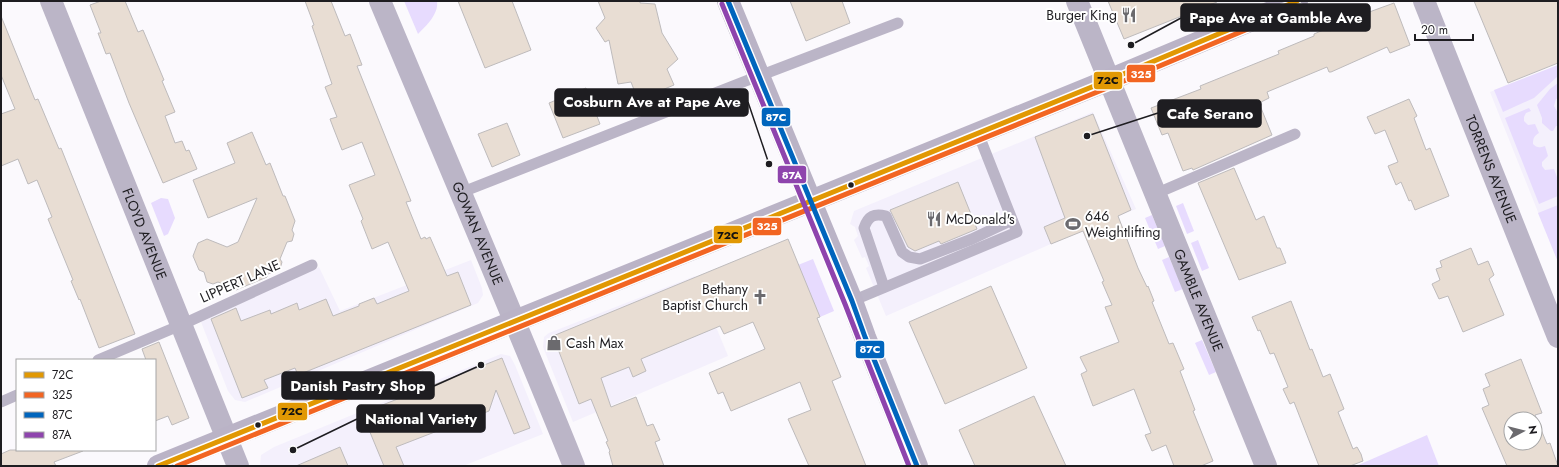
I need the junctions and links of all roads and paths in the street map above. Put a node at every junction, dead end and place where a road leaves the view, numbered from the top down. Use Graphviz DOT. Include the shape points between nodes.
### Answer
graph roads {
  1 [pos="51,1"];
  2 [pos="380,1"];
  3 [pos="728,1"];
  4 [pos="1077,1"];
  5 [pos="1297,1"];
  6 [pos="1424,1"];
  7 [pos="898,23"];
  8 [pos="759,77"];
  9 [pos="1108,80"];
  10 [pos="978,133"];
  11 [pos="1295,134"];
  12 [pos="460,193"];
  13 [pos="1155,194"];
  14 [pos="810,200"];
  15 [pos="1012,220"];
  16 [pos="312,265"];
  17 [pos="884,287"];
  18 [pos="852,301"];
  19 [pos="515,320"];
  20 [pos="181,325"];
  21 [pos="1558,337"];
  22 [pos="100,359"];
  23 [pos="16,395"];
  24 [pos="1,402"];
  25 [pos="227,437"];
  26 [pos="158,466"];
  27 [pos="238,466"];
  28 [pos="574,466"];
  29 [pos="917,466"];
  30 [pos="1266,466"];
  1 -- 20 [label="street, FLOYD AVENUE"];
  2 -- 12 [label="street, GOWAN AVENUE"];
  3 -- 8 [label="main road"];
  4 -- 9 [label="street, GAMBLE AVENUE"];
  5 -- 9 [label="main road"];
  6 -- 21 [label="street, TORRENS AVENUE"];
  7 -- 8 [label="lane"];
  8 -- 12 [label="lane"];
  8 -- 14 [label="main road"];
  9 -- 10 [label="main road"];
  9 -- 13 [label="street, GAMBLE AVENUE"];
  10 -- 14 [label="main road"];
  10 -- 15 [label="lane"];
  11 -- 13 [label="lane"];
  12 -- 19 [label="street, GOWAN AVENUE"];
  13 -- 30 [label="street, GAMBLE AVENUE"];
  14 -- 18 [label="main road"];
  14 -- 19 [label="main road"];
  15 -- 17 [label="lane" via="1017,232"];
  15 -- 17 [label="lane" via="920,259 909,257 902,252 886,216 872,216 866,221 864,228"];
  16 -- 20 [label="lane, LIPPERT LANE"];
  17 -- 18 [label="lane"];
  18 -- 29 [label="main road"];
  19 -- 25 [label="main road"];
  19 -- 28 [label="street, GOWAN AVENUE"];
  20 -- 22 [label="lane, LIPPERT LANE"];
  20 -- 25 [label="street, FLOYD AVENUE"];
  23 -- 24 [label="lane"];
  25 -- 26 [label="main road"];
  25 -- 27 [label="street, FLOYD AVENUE"];
}
